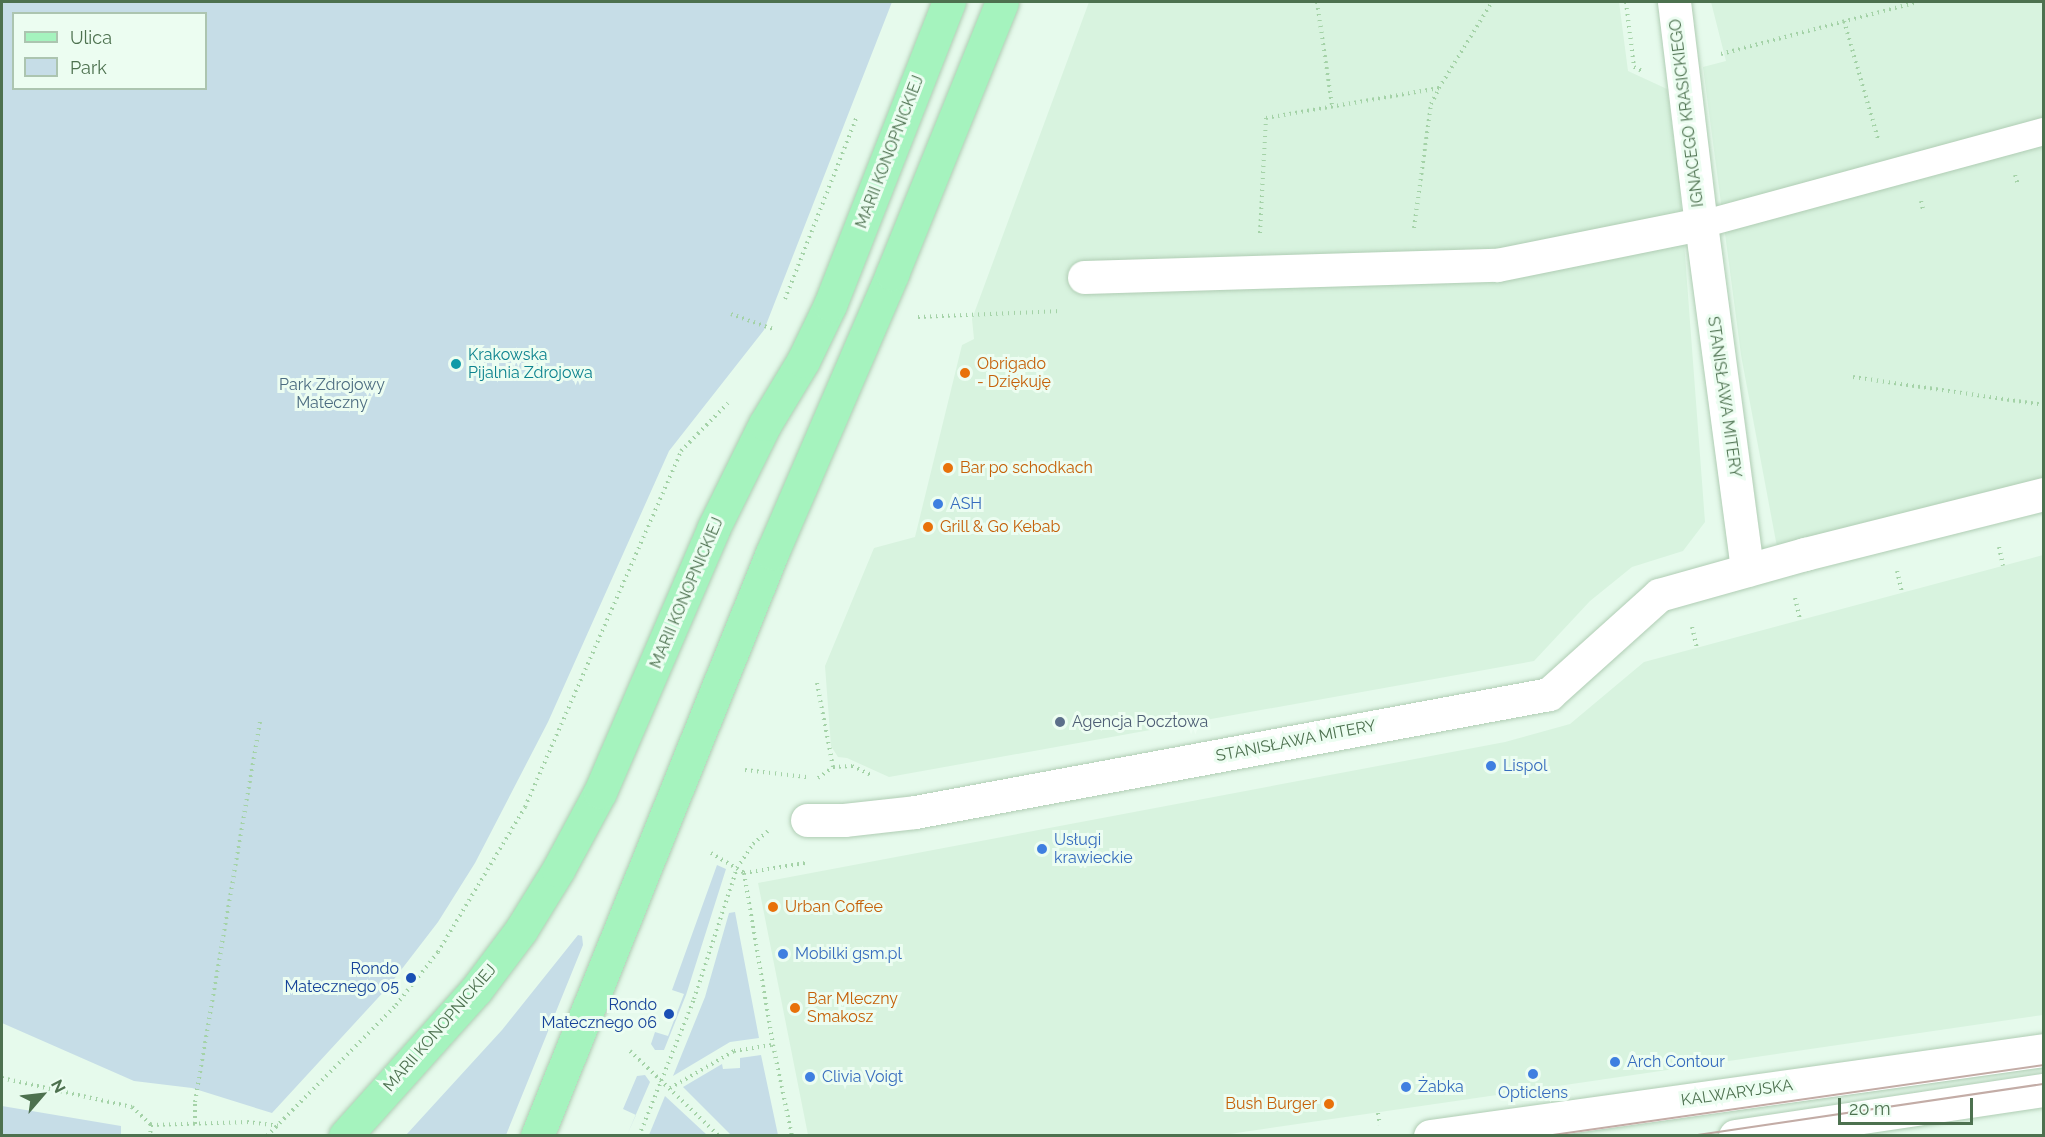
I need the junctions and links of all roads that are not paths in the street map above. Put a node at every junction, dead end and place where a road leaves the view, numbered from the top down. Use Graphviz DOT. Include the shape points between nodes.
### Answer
graph roads {
  1 [pos="949,2"];
  2 [pos="1002,2"];
  3 [pos="1674,2"];
  4 [pos="2043,131"];
  5 [pos="1701,224"];
  6 [pos="1084,277"];
  7 [pos="2043,494"];
  8 [pos="1747,570"];
  9 [pos="807,820"];
  10 [pos="2043,1050"];
  11 [pos="2043,1090"];
  12 [pos="345,1136"];
  13 [pos="537,1136"];
  14 [pos="1431,1136"];
  15 [pos="1735,1136"];
  1 -- 12 [label="main road, MARII KONOPNICKIEJ" via="830,305 713,529 590,812 521,930 476,990"];
  2 -- 13 [label="main road" via="892,274 772,553"];
  3 -- 5 [label="street, IGNACEGO KRASICKIEGO"];
  4 -- 5 [label="lane"];
  5 -- 6 [label="street" via="1497,265"];
  5 -- 8 [label="street, STANISŁAWA MITERY"];
  7 -- 8 [label="street, STANISŁAWA MITERY"];
  8 -- 9 [label="street, STANISŁAWA MITERY" via="1659,596 1549,694 915,812"];
  10 -- 14 [label="street, KALWARYJSKA"];
  11 -- 15 [label="street"];
}
